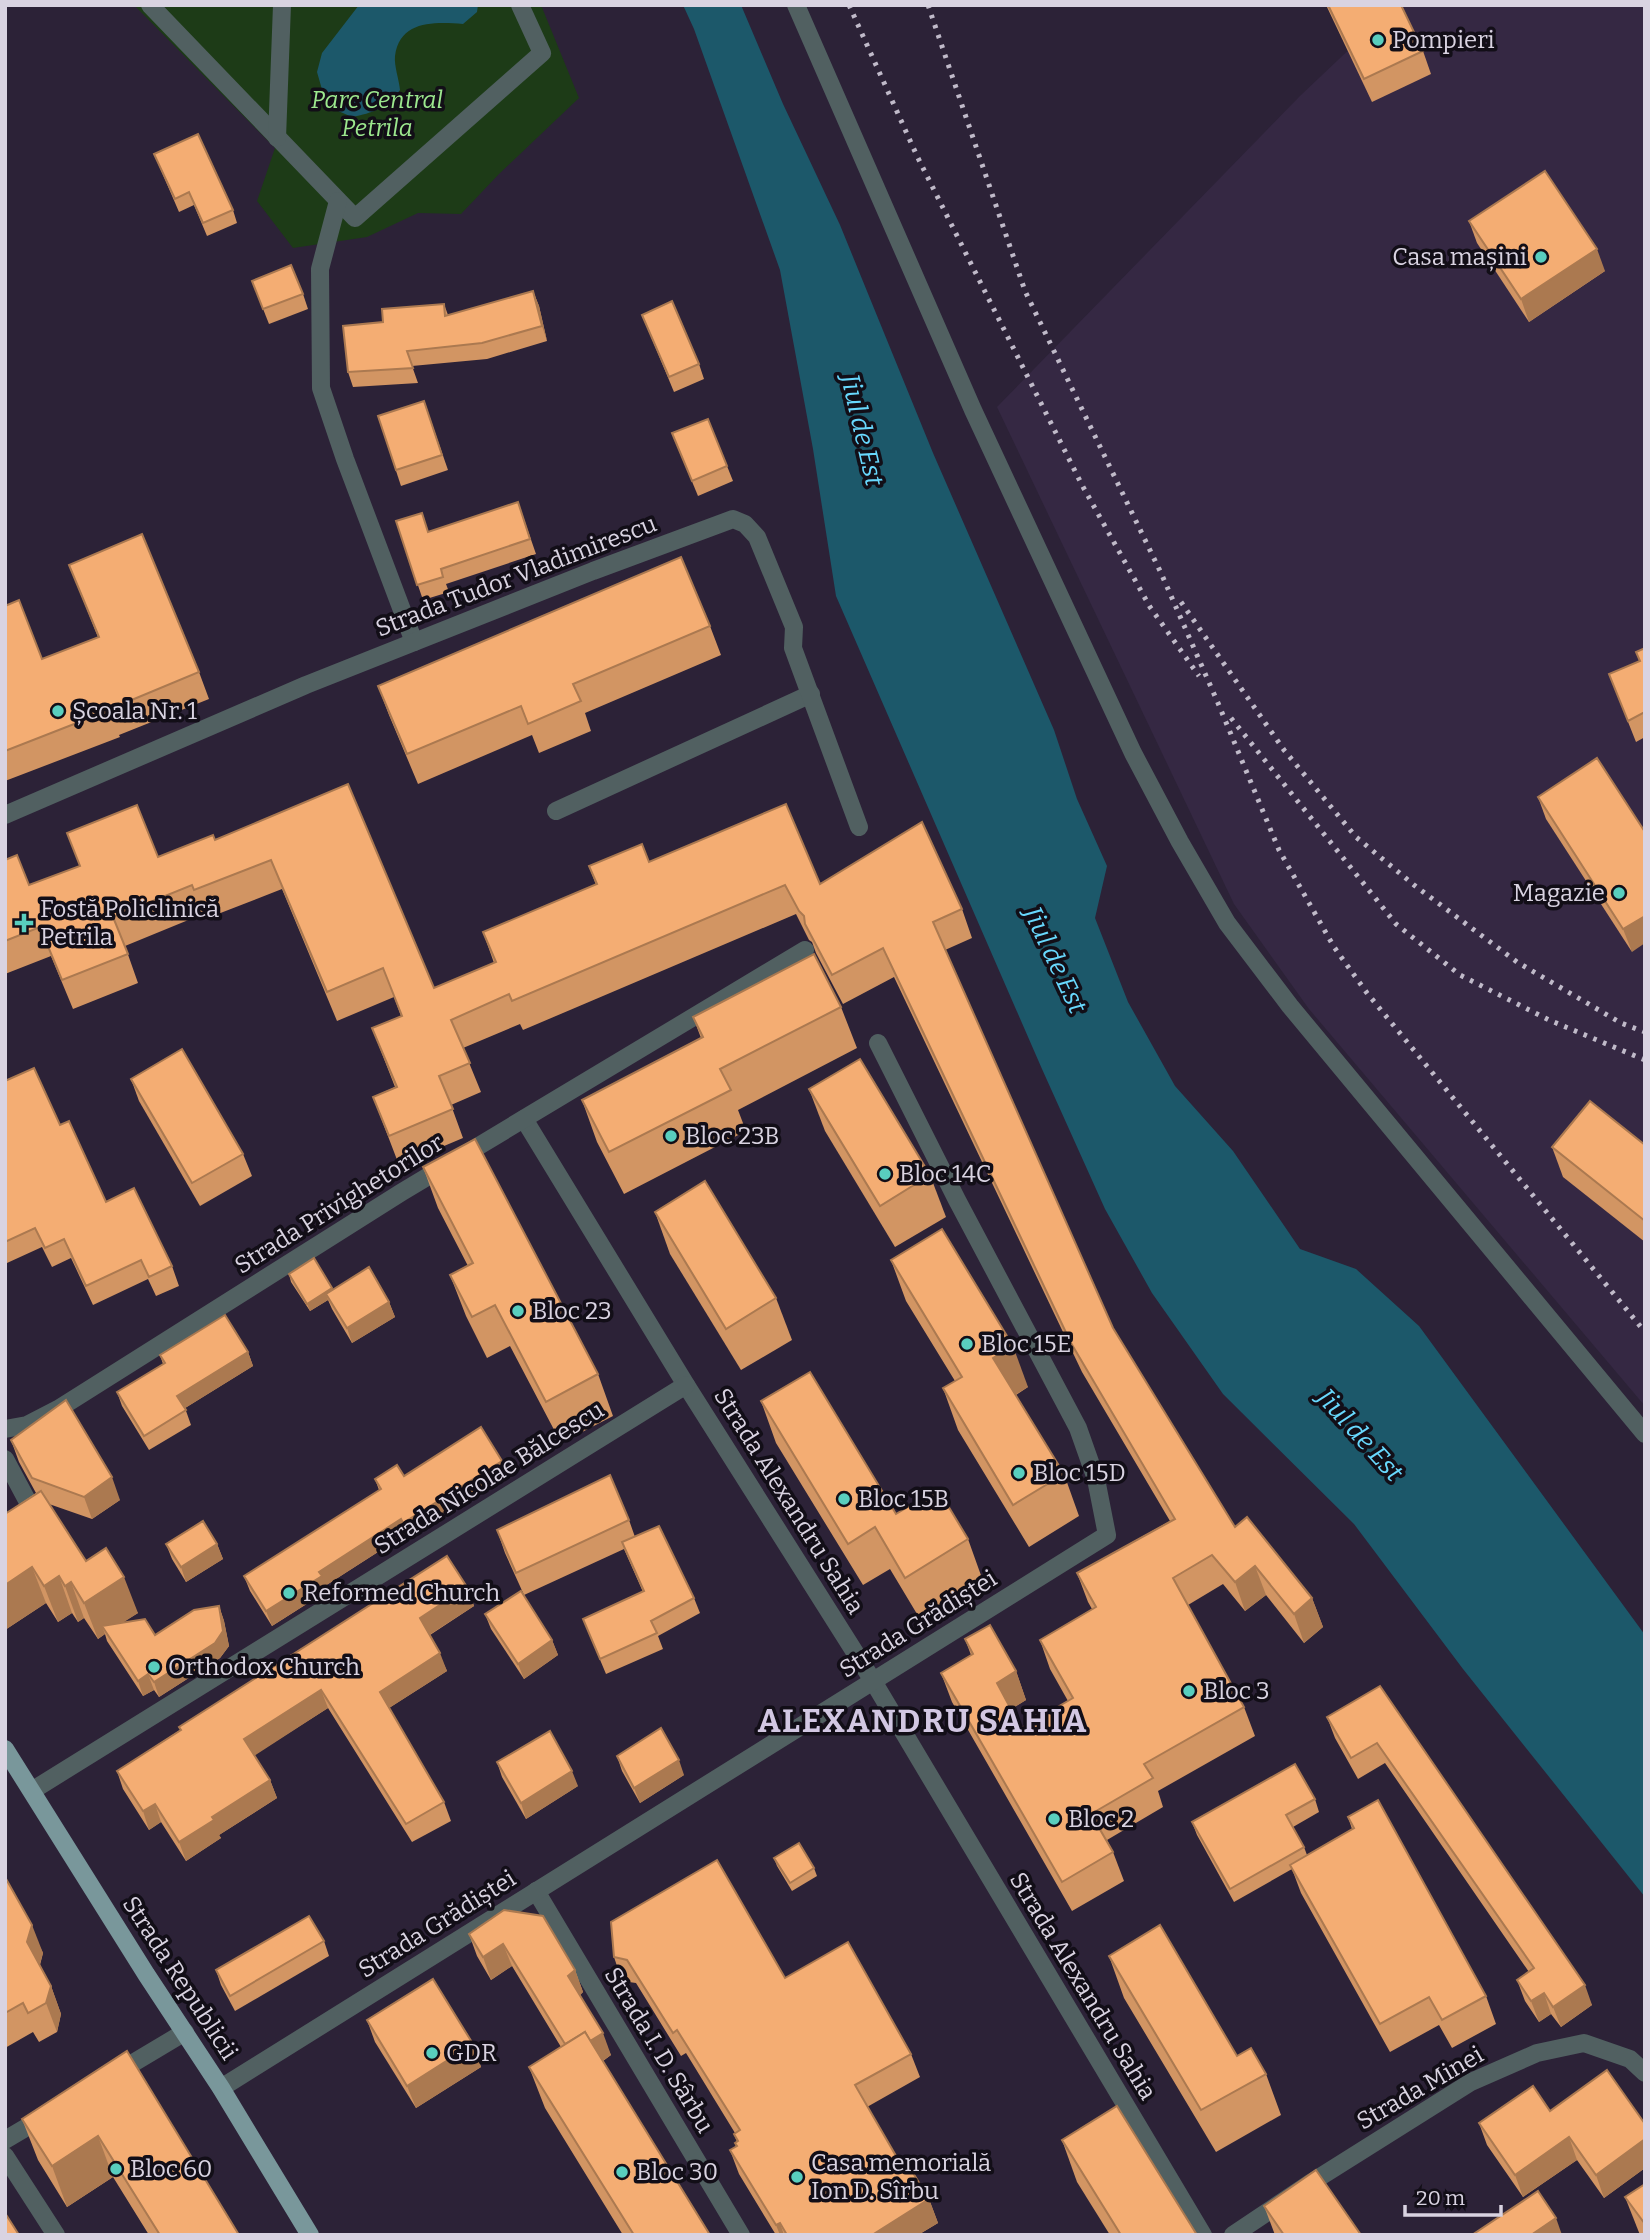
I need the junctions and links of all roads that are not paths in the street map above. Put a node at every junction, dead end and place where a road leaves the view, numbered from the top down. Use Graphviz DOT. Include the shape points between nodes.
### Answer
graph roads {
  1 [pos="150,5"];
  2 [pos="282,5"];
  3 [pos="520,5"];
  4 [pos="796,5"];
  5 [pos="277,138"];
  6 [pos="338,201"];
  7 [pos="414,642"];
  8 [pos="811,695"];
  9 [pos="556,811"];
  10 [pos="5,815"];
  11 [pos="859,827"];
  12 [pos="805,950"];
  13 [pos="878,1042"];
  14 [pos="524,1119"];
  15 [pos="686,1385"];
  16 [pos="5,1429"];
  17 [pos="1645,1434"];
  18 [pos="5,1459"];
  19 [pos="5,1542"];
  20 [pos="873,1681"];
  21 [pos="5,1749"];
  22 [pos="33,1790"];
  23 [pos="536,1891"];
  24 [pos="185,2032"];
  25 [pos="1645,2073"];
  26 [pos="96,2086"];
  27 [pos="221,2088"];
  28 [pos="62,2106"];
  29 [pos="5,2140"];
  30 [pos="5,2157"];
  31 [pos="56,2235"];
  32 [pos="310,2235"];
  33 [pos="741,2235"];
  34 [pos="1203,2235"];
  35 [pos="1233,2235"];
  1 -- 5 [label="street"];
  2 -- 5 [label="street"];
  3 -- 6 [label="street" via="542,53 355,218"];
  4 -- 17 [label="street" via="973,410 1121,728 1220,911 1290,1006"];
  5 -- 6 [label="street"];
  6 -- 7 [label="street" via="320,269 321,388"];
  7 -- 8 [label="street, Strada Tudor Vladimirescu" via="733,519 757,537 794,626 793,648"];
  7 -- 10 [label="street, Strada Tudor Vladimirescu"];
  8 -- 9 [label="street"];
  8 -- 11 [label="street, Strada Tudor Vladimirescu"];
  12 -- 14 [label="street, Strada Privighetorilor"];
  13 -- 20 [label="street, Strada Grădiștei" via="1077,1428 1096,1479 1107,1535"];
  14 -- 15 [label="street, Strada Alexandru Sahia"];
  14 -- 16 [label="street, Strada Privighetorilor" via="58,1409 27,1425"];
  15 -- 20 [label="street, Strada Alexandru Sahia"];
  15 -- 22 [label="street, Strada Nicolae Bălcescu"];
  18 -- 19 [label="street" via="37,1519"];
  20 -- 23 [label="street, Strada Grădiștei"];
  20 -- 34 [label="street, Strada Alexandru Sahia"];
  21 -- 22 [label="main road, Strada Republicii"];
  22 -- 24 [label="main road, Strada Republicii"];
  23 -- 27 [label="street, Strada Grădiștei"];
  23 -- 33 [label="street, Strada I. D. Sârbu"];
  24 -- 26 [label="street"];
  24 -- 27 [label="main road, Strada Republicii"];
  25 -- 35 [label="street, Strada Minei" via="1630,2059 1584,2043 1538,2053 1472,2082"];
  27 -- 32 [label="main road, Strada Republicii"];
  28 -- 29 [label="street"];
  30 -- 31 [label="street"];
}
